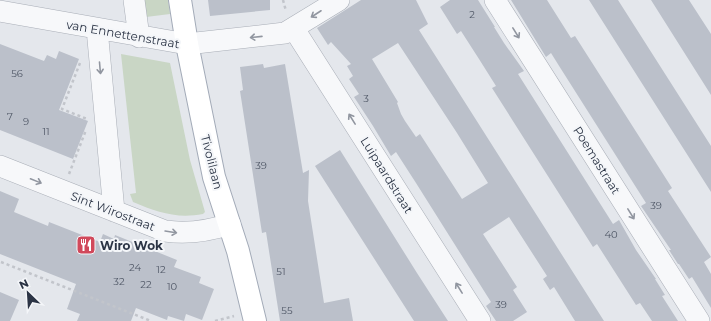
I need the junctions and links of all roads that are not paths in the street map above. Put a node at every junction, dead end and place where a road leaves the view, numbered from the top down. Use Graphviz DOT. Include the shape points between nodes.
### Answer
graph roads {
  1 [pos="134,0"];
  2 [pos="180,0"];
  3 [pos="339,0"];
  4 [pos="495,0"];
  5 [pos="0,12"];
  6 [pos="294,28"];
  7 [pos="98,29"];
  8 [pos="139,37"];
  9 [pos="186,44"];
  10 [pos="0,166"];
  11 [pos="114,211"];
  12 [pos="230,224"];
  13 [pos="255,321"];
  14 [pos="480,321"];
  15 [pos="699,321"];
  1 -- 8 [label="street"];
  2 -- 9 [label="main road, Tivolilaan"];
  3 -- 6 [label="street, van Ennettenstraat, one-way"];
  4 -- 15 [label="street, Poemastraat, one-way"];
  5 -- 7 [label="street, van Ennettenstraat"];
  6 -- 9 [label="street, van Ennettenstraat, one-way" via="285,33"];
  14 -- 6 [label="street, Luipaardstraat, one-way"];
  7 -- 8 [label="street, van Ennettenstraat"];
  7 -- 11 [label="street, one-way"];
  8 -- 9 [label="street, van Ennettenstraat"];
  9 -- 12 [label="main road, Tivolilaan" via="214,177"];
  10 -- 11 [label="street, Sint Wirostraat, one-way"];
  11 -- 12 [label="street, Sint Wirostraat, one-way" via="165,231 178,233"];
  12 -- 13 [label="main road, Tivolilaan"];
}
